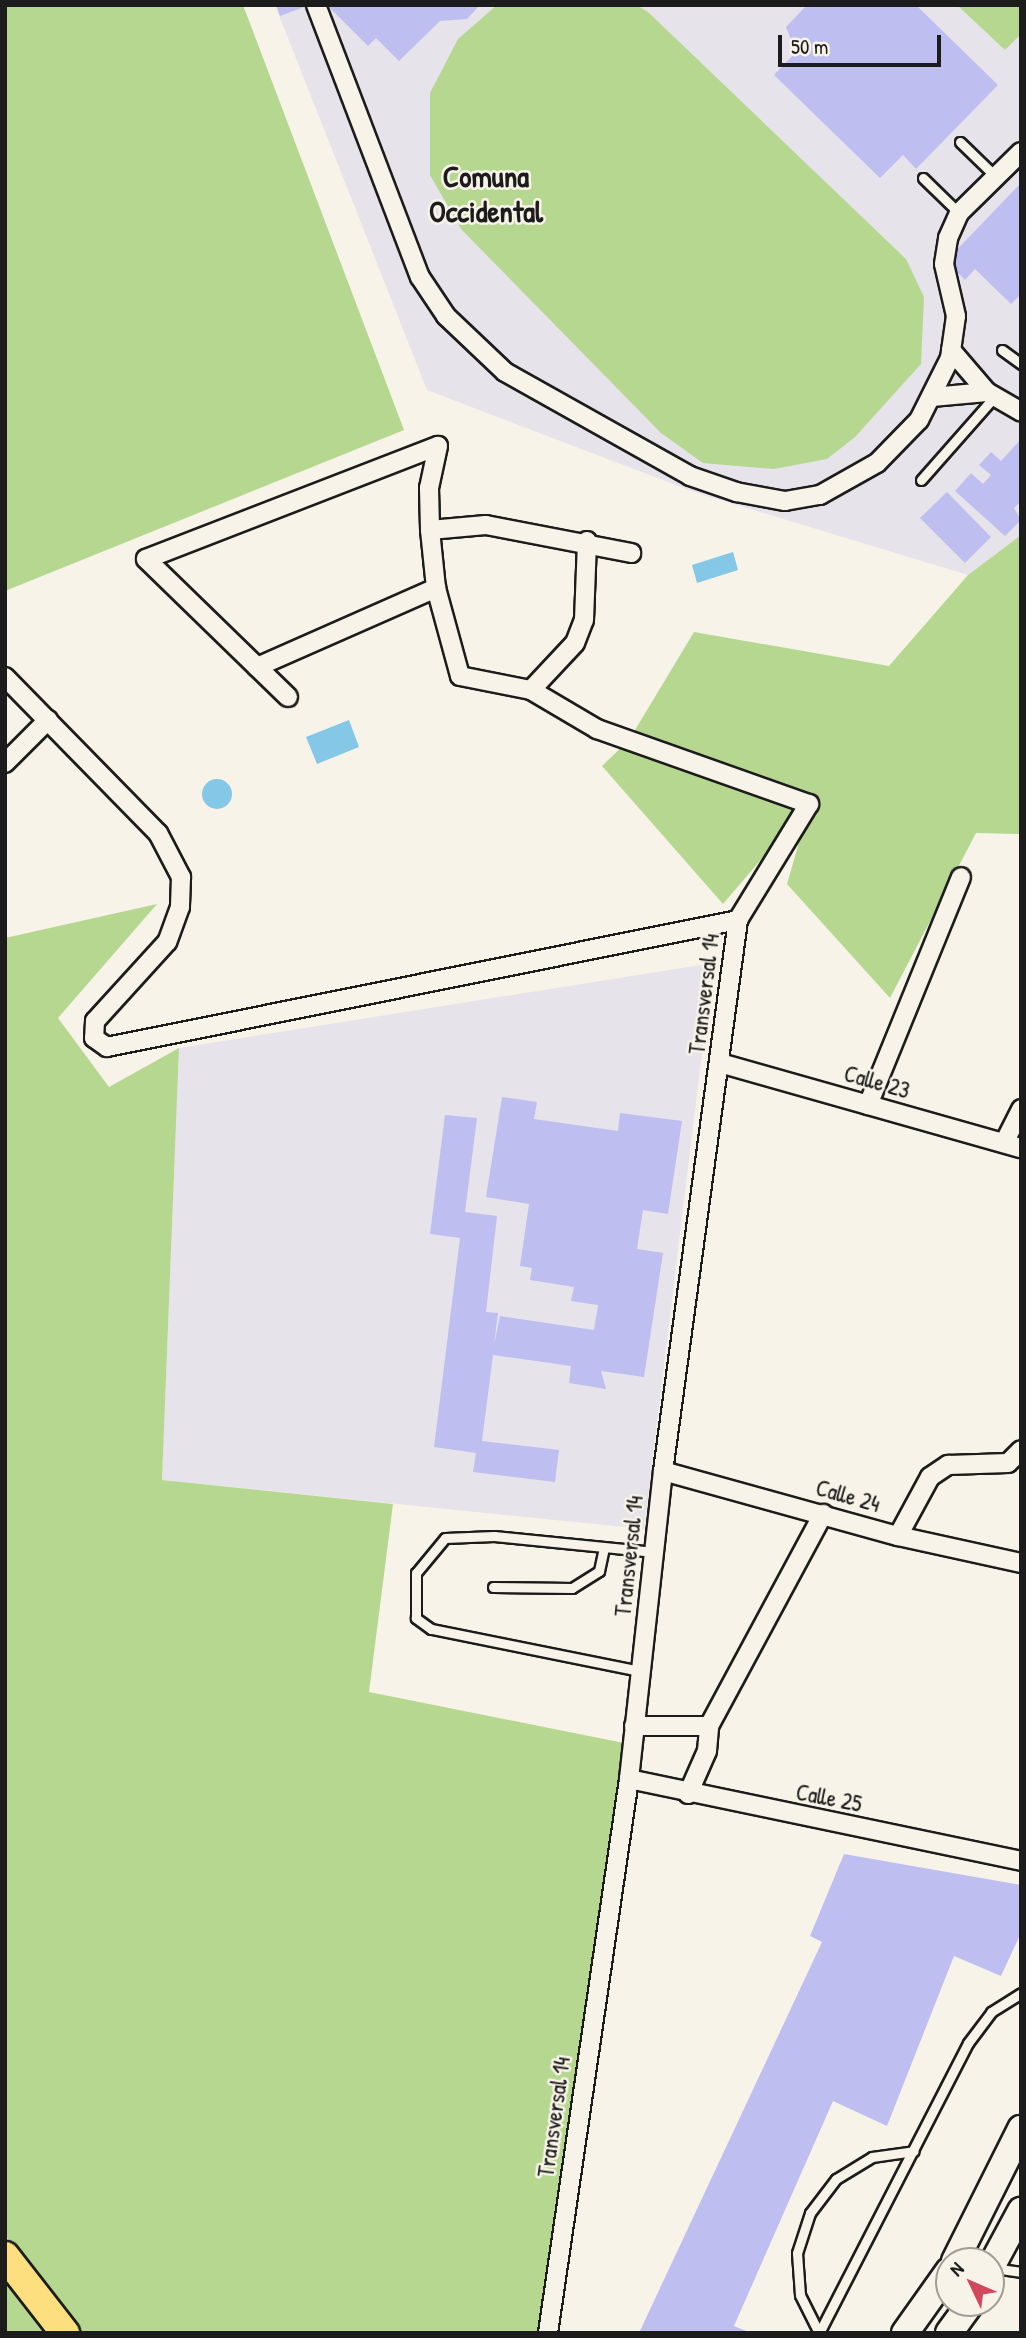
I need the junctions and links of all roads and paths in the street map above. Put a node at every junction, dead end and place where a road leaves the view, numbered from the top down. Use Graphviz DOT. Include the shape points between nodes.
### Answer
graph roads {
  1 [pos="316,5"];
  2 [pos="960,142"];
  3 [pos="1021,152"];
  4 [pos="994,175"];
  5 [pos="923,178"];
  6 [pos="959,213"];
  7 [pos="951,350"];
  8 [pos="1002,350"];
  9 [pos="1021,364"];
  10 [pos="991,394"];
  11 [pos="932,397"];
  12 [pos="1021,412"];
  13 [pos="921,480"];
  14 [pos="430,530"];
  15 [pos="587,541"];
  16 [pos="631,553"];
  17 [pos="436,588"];
  18 [pos="257,667"];
  19 [pos="5,677"];
  20 [pos="531,690"];
  21 [pos="288,697"];
  22 [pos="48,720"];
  23 [pos="5,763"];
  24 [pos="961,877"];
  25 [pos="738,920"];
  26 [pos="720,1063"];
  27 [pos="867,1105"];
  28 [pos="1021,1109"];
  29 [pos="1012,1146"];
  30 [pos="1021,1450"];
  31 [pos="663,1471"];
  32 [pos="823,1514"];
  33 [pos="898,1536"];
  34 [pos="604,1548"];
  35 [pos="654,1552"];
  36 [pos="1021,1563"];
  37 [pos="493,1587"];
  38 [pos="640,1671"];
  39 [pos="634,1726"];
  40 [pos="709,1726"];
  41 [pos="629,1779"];
  42 [pos="688,1794"];
  43 [pos="1021,1861"];
  44 [pos="1021,1993"];
  45 [pos="1021,2129"];
  46 [pos="914,2151"];
  47 [pos="1021,2211"];
  48 [pos="962,2247"];
  49 [pos="1002,2247"];
  50 [pos="5,2256"];
  51 [pos="935,2291"];
  52 [pos="961,2317"];
  53 [pos="65,2333"];
  54 [pos="548,2333"];
  55 [pos="819,2333"];
  56 [pos="905,2333"];
  57 [pos="949,2333"];
  1 -- 11 [label="street" via="420,277 446,316 505,372 690,476 785,501 820,495 877,463"];
  2 -- 4 [label="lane"];
  3 -- 4 [label="street"];
  4 -- 6 [label="street"];
  5 -- 6 [label="lane"];
  6 -- 7 [label="street" via="944,264 956,317"];
  7 -- 10 [label="street"];
  7 -- 11 [label="street"];
  8 -- 9 [label="lane"];
  10 -- 11 [label="street"];
  10 -- 12 [label="street"];
  10 -- 13 [label="lane"];
  14 -- 15 [label="street" via="486,526"];
  14 -- 17 [label="street"];
  14 -- 18 [label="street" via="429,488 438,446 146,559"];
  15 -- 16 [label="street"];
  15 -- 20 [label="street" via="584,620 575,643"];
  17 -- 18 [label="street"];
  17 -- 20 [label="street" via="460,676"];
  18 -- 21 [label="street"];
  19 -- 22 [label="street"];
  20 -- 25 [label="street, Transversal 14" via="597,729 809,804"];
  22 -- 23 [label="street"];
  22 -- 25 [label="street" via="158,833 181,877 180,907 167,942 95,1021 94,1038 107,1047"];
  24 -- 27 [label="street"];
  25 -- 26 [label="street, Transversal 14"];
  26 -- 27 [label="street, Calle 23"];
  26 -- 31 [label="street, Transversal 14"];
  27 -- 29 [label="street, Calle 23"];
  28 -- 29 [label="street"];
  30 -- 33 [label="street" via="1008,1463 948,1465 930,1477"];
  31 -- 32 [label="street, Calle 24"];
  31 -- 35 [label="street, Transversal 14"];
  32 -- 33 [label="street, Calle 24"];
  32 -- 40 [label="street"];
  33 -- 36 [label="street, Calle 24"];
  34 -- 35 [label="lane"];
  34 -- 37 [label="lane" via="599,1571 572,1588"];
  34 -- 38 [label="lane" via="445,1538 416,1573 416,1619 475,1643"];
  35 -- 38 [label="street, Transversal 14"];
  38 -- 39 [label="street, Transversal 14"];
  39 -- 40 [label="street"];
  39 -- 41 [label="street, Transversal 14"];
  40 -- 42 [label="street" via="707,1751"];
  41 -- 42 [label="street, Calle 25"];
  41 -- 54 [label="street, Transversal 14"];
  42 -- 43 [label="street, Calle 25"];
  44 -- 46 [label="lane" via="991,2012 968,2043"];
  45 -- 48 [label="main road"];
  46 -- 55 [label="lane"];
  46 -- 55 [label="lane" via="872,2157 836,2179 810,2213 797,2253 800,2295"];
  47 -- 49 [label="main road"];
  50 -- 53 [label="main road"];
  51 -- 56 [label="main road"];
  52 -- 57 [label="main road"];
}
